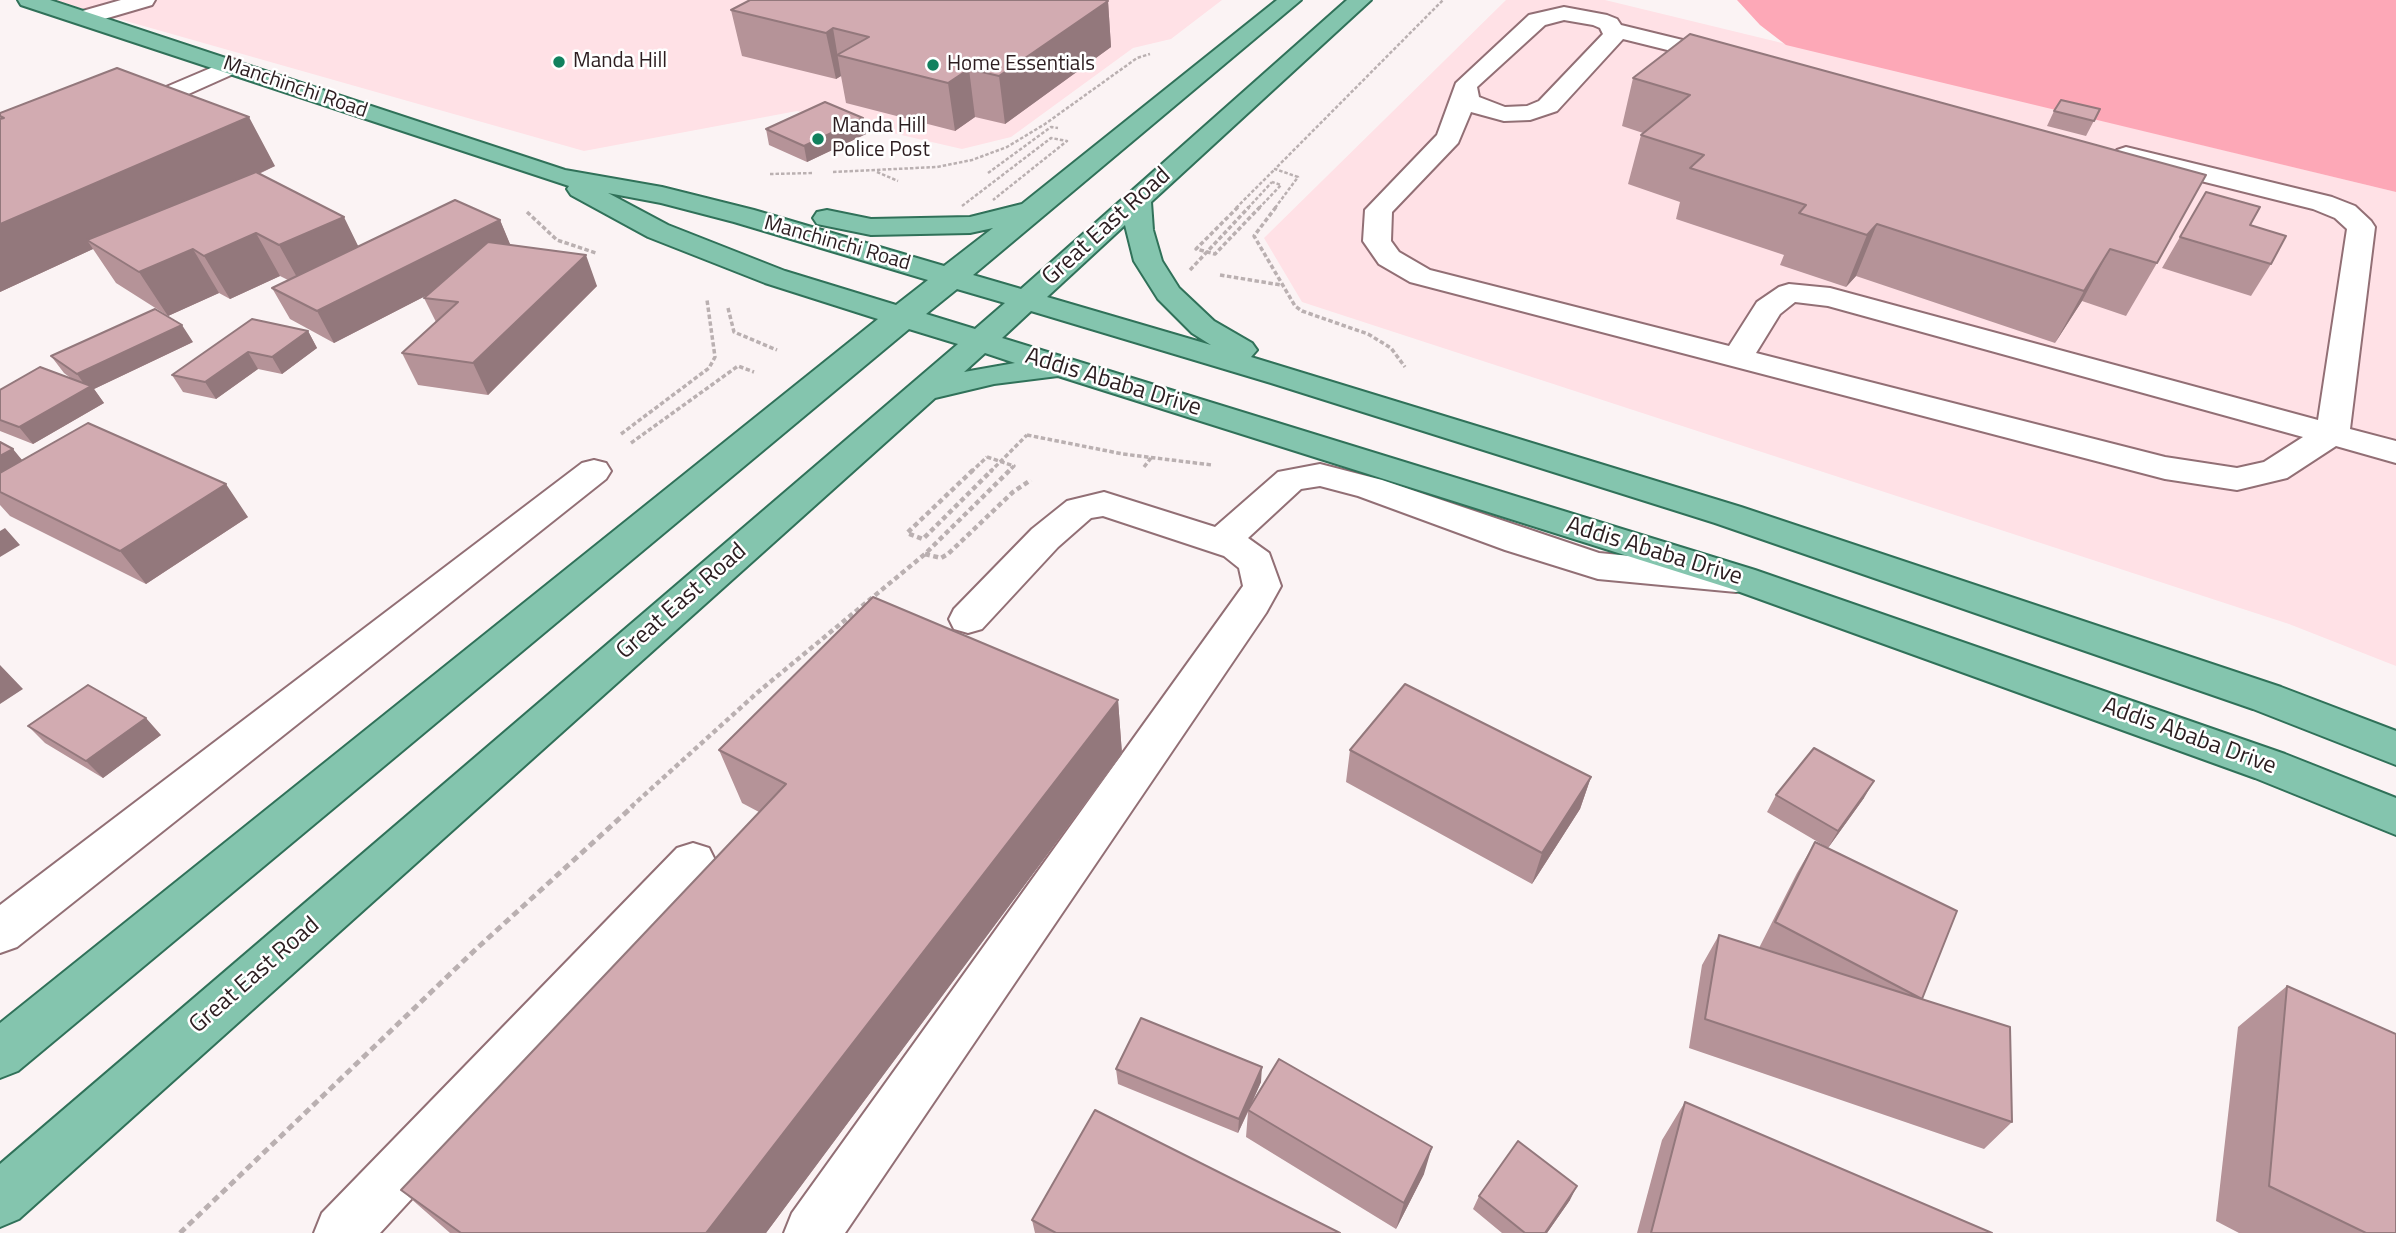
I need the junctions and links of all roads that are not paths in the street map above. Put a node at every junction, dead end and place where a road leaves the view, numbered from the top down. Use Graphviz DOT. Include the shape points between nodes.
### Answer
graph roads {
  1 [pos="29,0"];
  2 [pos="144,0"];
  3 [pos="1290,0"];
  4 [pos="1360,0"];
  5 [pos="82,9"];
  6 [pos="1614,30"];
  7 [pos="1748,63"];
  8 [pos="232,66"];
  9 [pos="1465,95"];
  10 [pos="1517,115"];
  11 [pos="106,121"];
  12 [pos="1448,138"];
  13 [pos="2108,151"];
  14 [pos="555,176"];
  15 [pos="1137,199"];
  16 [pos="703,205"];
  17 [pos="1034,209"];
  18 [pos="950,277"];
  19 [pos="1025,299"];
  20 [pos="901,317"];
  21 [pos="980,341"];
  22 [pos="1738,358"];
  23 [pos="1068,369"];
  24 [pos="1282,376"];
  25 [pos="922,392"];
  26 [pos="2333,433"];
  27 [pos="2396,452"];
  28 [pos="604,455"];
  29 [pos="1221,542"];
  30 [pos="1742,579"];
  31 [pos="968,619"];
  32 [pos="2396,748"];
  33 [pos="2396,817"];
  34 [pos="693,862"];
  35 [pos="0,932"];
  36 [pos="0,1055"];
  37 [pos="0,1200"];
  38 [pos="342,1233"];
  39 [pos="812,1233"];
  1 -- 5 [label="main road, Manchinchi Road"];
  2 -- 5 [label="street"];
  3 -- 17 [label="main road"];
  4 -- 15 [label="main road, Great East Road"];
  5 -- 8 [label="main road, Manchinchi Road"];
  6 -- 7 [label="street"];
  6 -- 9 [label="street" via="1588,16 1544,16 1469,82"];
  6 -- 10 [label="street" via="1612,41 1548,106"];
  8 -- 11 [label="street"];
  8 -- 14 [label="main road, Manchinchi Road"];
  9 -- 10 [label="street" via="1479,107"];
  9 -- 12 [label="street"];
  10 -- 12 [label="street"];
  12 -- 22 [label="street" via="1379,210 1377,241 1390,258 1420,276"];
  13 -- 26 [label="street" via="2322,203 2345,212 2361,227"];
  14 -- 16 [label="main road, Manchinchi Road"];
  14 -- 20 [label="main road, Manchinchi Road" via="691,246"];
  15 -- 19 [label="main road, Great East Road"];
  15 -- 24 [label="main road" via="1148,261 1168,293 1203,327"];
  16 -- 17 [label="main road" via="761,205 871,227 908,228 970,225"];
  16 -- 18 [label="main road, Manchinchi Road"];
  17 -- 18 [label="main road"];
  18 -- 19 [label="main road"];
  18 -- 20 [label="main road"];
  19 -- 21 [label="main road, Great East Road"];
  19 -- 24 [label="main road"];
  20 -- 21 [label="main road, Addis Ababa Drive"];
  20 -- 36 [label="main road"];
  21 -- 23 [label="main road, Addis Ababa Drive"];
  21 -- 25 [label="main road, Great East Road"];
  22 -- 26 [label="street" via="2165,468 2237,478 2275,470"];
  22 -- 26 [label="street" via="1768,308 1789,293 1830,297"];
  23 -- 25 [label="main road" via="994,374"];
  23 -- 30 [label="main road, Addis Ababa Drive"];
  24 -- 32 [label="main road" via="1741,519 2267,698"];
  25 -- 37 [label="main road, Great East Road"];
  26 -- 27 [label="street"];
  28 -- 35 [label="street"];
  29 -- 30 [label="street" via="1290,480 1320,475 1598,566"];
  29 -- 31 [label="street" via="1104,504 1080,509 1045,538"];
  29 -- 39 [label="street" via="1237,547 1256,562 1262,586 1253,603"];
  30 -- 33 [label="main road, Addis Ababa Drive" via="2270,765"];
  34 -- 38 [label="street"];
}
